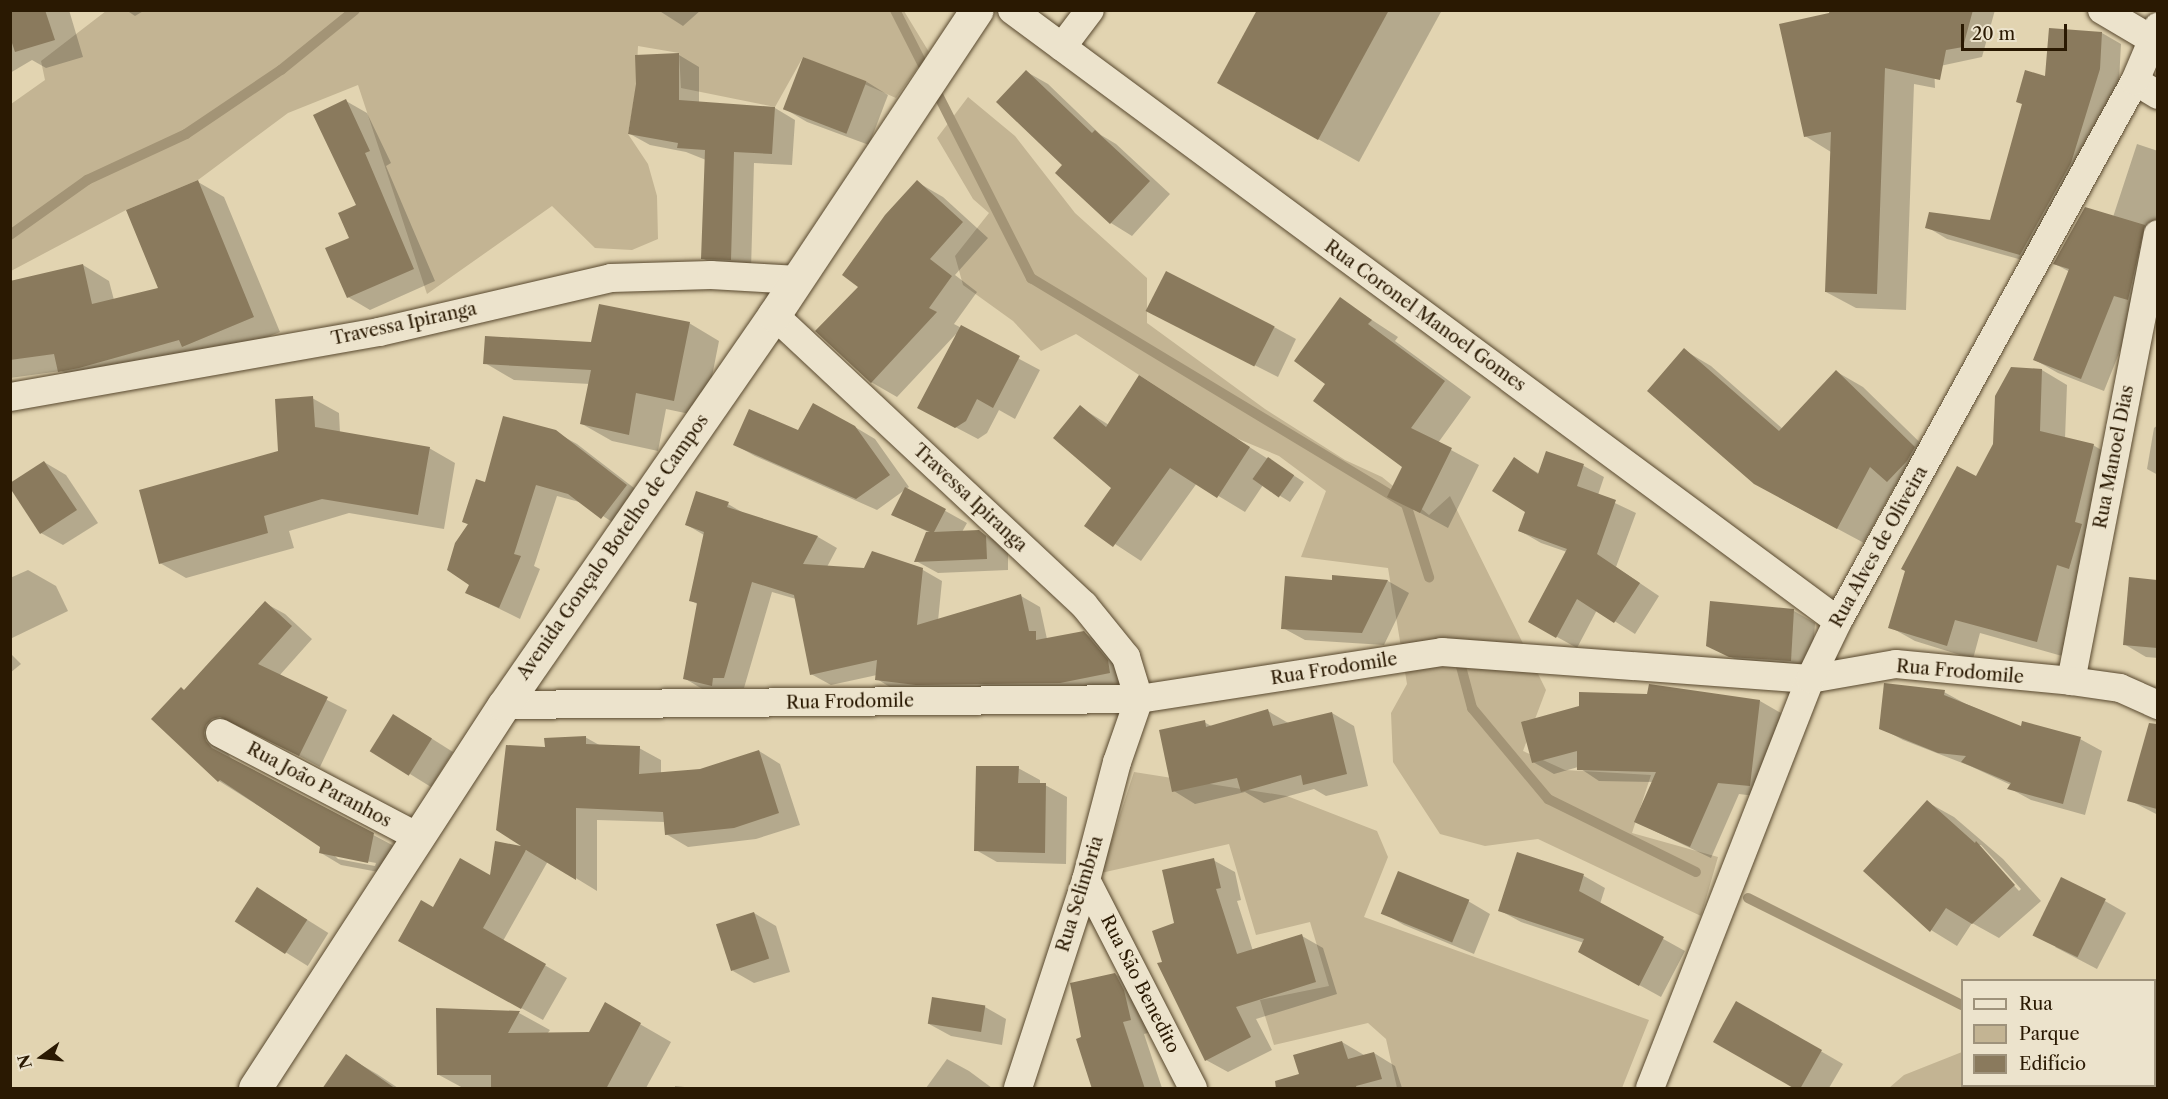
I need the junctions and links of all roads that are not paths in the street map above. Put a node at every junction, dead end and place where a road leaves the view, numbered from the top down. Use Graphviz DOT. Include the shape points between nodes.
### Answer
graph roads {
  1 [pos="977,10"];
  2 [pos="1012,10"];
  3 [pos="1090,10"];
  4 [pos="2102,10"];
  5 [pos="2154,33"];
  6 [pos="1062,47"];
  7 [pos="2146,88"];
  8 [pos="2157,234"];
  9 [pos="798,280"];
  10 [pos="774,315"];
  11 [pos="10,397"];
  12 [pos="1838,621"];
  13 [pos="1810,679"];
  14 [pos="2071,681"];
  15 [pos="1139,699"];
  16 [pos="504,705"];
  17 [pos="2157,705"];
  18 [pos="220,734"];
  19 [pos="418,837"];
  20 [pos="1086,880"];
  21 [pos="255,1089"];
  22 [pos="1018,1089"];
  23 [pos="1194,1089"];
  24 [pos="1650,1089"];
  1 -- 9 [label="street, Avenida Gonçalo Botelho de Campos"];
  2 -- 6 [label="street, Rua Coronel Manoel Gomes"];
  3 -- 6 [label="street"];
  4 -- 5 [label="street"];
  5 -- 7 [label="street, Rua Alves de Oliveira"];
  6 -- 12 [label="street, Rua Coronel Manoel Gomes"];
  7 -- 12 [label="street, Rua Alves de Oliveira"];
  8 -- 14 [label="street, Rua Manoel Dias"];
  9 -- 10 [label="street, Avenida Gonçalo Botelho de Campos"];
  9 -- 11 [label="street, Travessa Ipiranga" via="711,275 611,278 379,332"];
  10 -- 15 [label="street, Travessa Ipiranga" via="1084,605 1126,657"];
  10 -- 16 [label="street, Avenida Gonçalo Botelho de Campos"];
  12 -- 13 [label="street, Rua Alves de Oliveira"];
  13 -- 14 [label="street, Rua Frodomile" via="1896,664"];
  13 -- 15 [label="street, Rua Frodomile" via="1442,652"];
  13 -- 24 [label="street, Rua Alves de Oliveira"];
  14 -- 17 [label="street, Rua Frodomile" via="2120,688"];
  15 -- 16 [label="street, Rua Frodomile"];
  15 -- 20 [label="street, Rua Selimbria" via="1117,762"];
  16 -- 19 [label="street, Avenida Gonçalo Botelho de Campos"];
  18 -- 19 [label="street, Rua João Paranhos"];
  19 -- 21 [label="street, Avenida Gonçalo Botelho de Campos"];
  20 -- 22 [label="street, Rua Selimbria"];
  20 -- 23 [label="street, Rua São Benedito"];
}
